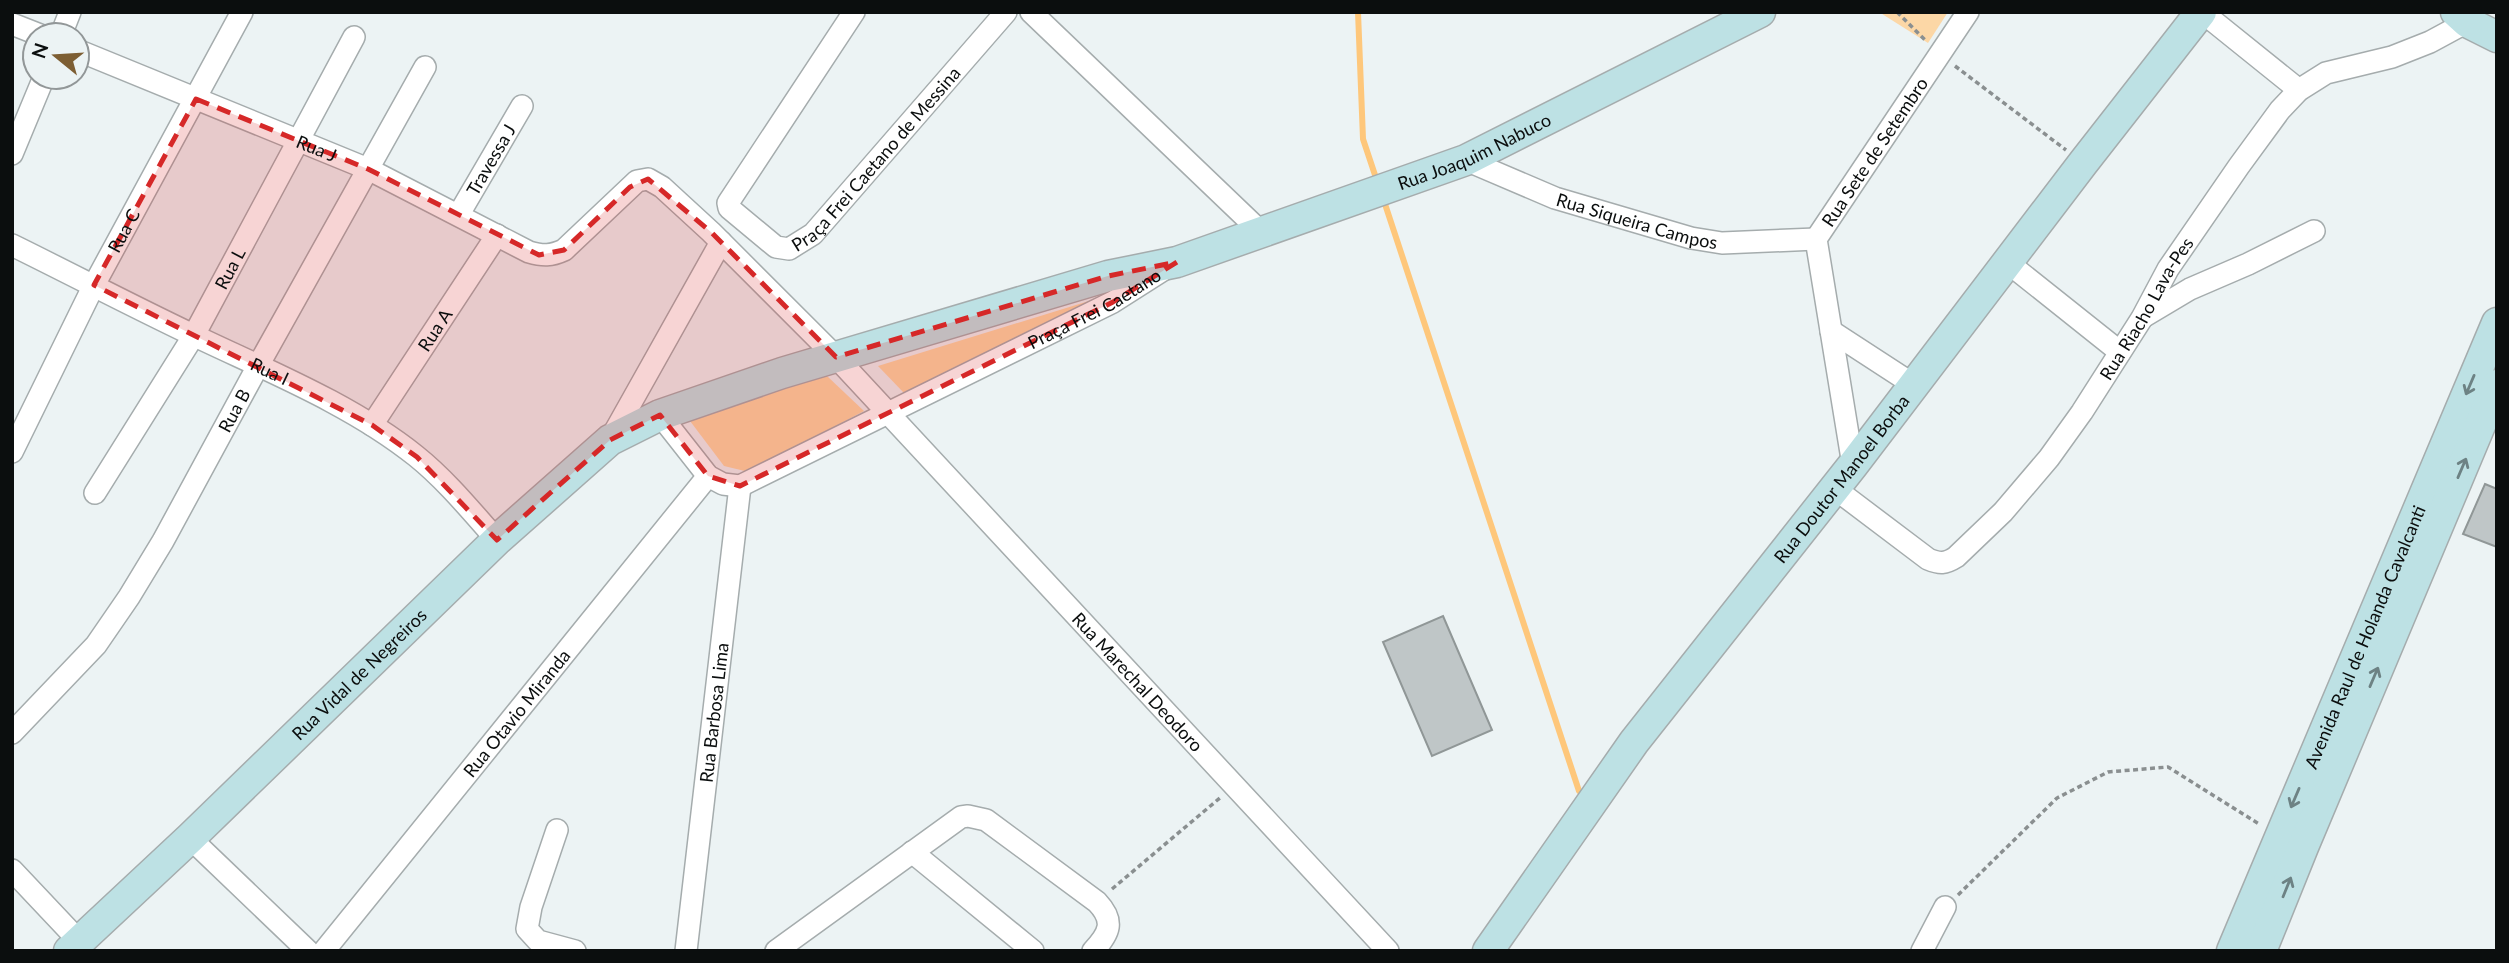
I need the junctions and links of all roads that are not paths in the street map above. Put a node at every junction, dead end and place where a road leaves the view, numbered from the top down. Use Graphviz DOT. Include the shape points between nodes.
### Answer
graph roads {
  1 [pos="242,12"];
  2 [pos="854,12"];
  3 [pos="1006,12"];
  4 [pos="1031,12"];
  5 [pos="1760,12"];
  6 [pos="1968,12"];
  7 [pos="2202,12"];
  8 [pos="2466,15"];
  9 [pos="354,37"];
  10 [pos="2497,37"];
  11 [pos="91,56"];
  12 [pos="425,67"];
  13 [pos="2299,90"];
  14 [pos="38,91"];
  15 [pos="196,99"];
  16 [pos="522,106"];
  17 [pos="298,139"];
  18 [pos="12,154"];
  19 [pos="1456,163"];
  20 [pos="368,169"];
  21 [pos="733,211"];
  22 [pos="458,214"];
  23 [pos="2314,231"];
  24 [pos="1261,232"];
  25 [pos="497,235"];
  26 [pos="715,237"];
  27 [pos="1816,239"];
  28 [pos="12,245"];
  29 [pos="1177,262"];
  30 [pos="2007,262"];
  31 [pos="94,285"];
  32 [pos="2142,318"];
  33 [pos="2497,323"];
  34 [pos="1831,331"];
  35 [pos="194,335"];
  36 [pos="2120,352"];
  37 [pos="836,357"];
  38 [pos="259,364"];
  39 [pos="1914,385"];
  40 [pos="2497,386"];
  41 [pos="887,413"];
  42 [pos="660,415"];
  43 [pos="372,425"];
  44 [pos="610,440"];
  45 [pos="12,452"];
  46 [pos="1853,465"];
  47 [pos="708,476"];
  48 [pos="740,486"];
  49 [pos="1835,488"];
  50 [pos="95,494"];
  51 [pos="497,540"];
  52 [pos="12,733"];
  53 [pos="557,830"];
  54 [pos="190,838"];
  55 [pos="2291,841"];
  56 [pos="912,852"];
  57 [pos="12,870"];
  58 [pos="1945,907"];
  59 [pos="74,946"];
  60 [pos="691,947"];
  61 [pos="308,951"];
  62 [pos="324,951"];
  63 [pos="575,951"];
  64 [pos="775,951"];
  65 [pos="1033,951"];
  66 [pos="1093,951"];
  67 [pos="1388,951"];
  68 [pos="1488,951"];
  69 [pos="1922,951"];
  70 [pos="2232,951"];
  71 [pos="2261,951"];
  1 -- 15 [label="street, Rua C"];
  2 -- 21 [label="street" via="730,199"];
  3 -- 21 [label="street, Praça Frei Caetano de Messina" via="804,240 789,249 776,247"];
  4 -- 24 [label="street"];
  5 -- 19 [label="street, Rua Joaquim Nabuco"];
  6 -- 27 [label="street, Rua Sete de Setembro"];
  7 -- 13 [label="street"];
  7 -- 30 [label="street, Rua Doutor Manoel Borba"];
  8 -- 10 [label="street"];
  8 -- 13 [label="street, Rua Riacho Lava-Pes" via="2430,42 2392,57 2326,73"];
  9 -- 17 [label="street, Rua L"];
  11 -- 15 [label="street, Rua J"];
  12 -- 20 [label="street, Rua B"];
  13 -- 32 [label="street, Rua Riacho Lava-Pes" via="2231,177 2168,269"];
  14 -- 18 [label="street"];
  15 -- 17 [label="street, Rua J"];
  15 -- 31 [label="street, Rua C"];
  16 -- 22 [label="street, Travessa J"];
  17 -- 20 [label="street, Rua J"];
  17 -- 35 [label="street, Rua L"];
  19 -- 24 [label="street, Rua Joaquim Nabuco"];
  19 -- 27 [label="street, Rua Siqueira Campos" via="1691,238 1722,243"];
  20 -- 22 [label="street, Rua J"];
  20 -- 38 [label="street, Rua B"];
  21 -- 26 [label="street"];
  22 -- 25 [label="street, Rua J"];
  23 -- 32 [label="street" via="2190,289"];
  24 -- 29 [label="street, Rua Joaquim Nabuco"];
  25 -- 26 [label="street, Rua J" via="529,251 552,256 637,181 648,179"];
  25 -- 43 [label="street, Rua A"];
  26 -- 37 [label="street"];
  26 -- 44 [label="street"];
  27 -- 34 [label="street, Rua Sete de Setembro"];
  28 -- 31 [label="street, Rua I"];
  29 -- 37 [label="street, Praça Frei Caetano" via="1108,276"];
  29 -- 41 [label="street, Praça Frei Caetano" via="1113,302"];
  30 -- 36 [label="street"];
  30 -- 39 [label="street, Rua Doutor Manoel Borba"];
  31 -- 35 [label="street, Rua I"];
  31 -- 45 [label="street, Rua C"];
  32 -- 36 [label="street, Rua Riacho Lava-Pes"];
  33 -- 55 [label="street, Avenida Raul de Holanda Cavalcanti, one-way"];
  34 -- 39 [label="street"];
  34 -- 46 [label="street, Rua Sete de Setembro"];
  35 -- 38 [label="street, Rua I"];
  35 -- 50 [label="street, Rua L"];
  36 -- 49 [label="street, Rua Riacho Lava-Pes" via="2049,458 2003,512 1947,563 1928,559"];
  37 -- 41 [label="street"];
  37 -- 42 [label="street, Praça Frei Caetano"];
  38 -- 43 [label="street, Rua I"];
  38 -- 52 [label="street, Rua B" via="129,597 96,645"];
  39 -- 46 [label="street, Rua Doutor Manoel Borba"];
  55 -- 40 [label="street, Avenida Raul de Holanda Cavalcanti, one-way"];
  41 -- 48 [label="street, Praça Frei Caetano"];
  41 -- 67 [label="street, Rua Marechal Deodoro"];
  42 -- 44 [label="street, Rua Vidal de Negreiros"];
  42 -- 47 [label="street"];
  43 -- 51 [label="street, Rua I" via="417,457"];
  44 -- 51 [label="street, Rua Vidal de Negreiros"];
  46 -- 49 [label="street, Rua Doutor Manoel Borba"];
  47 -- 48 [label="street"];
  47 -- 62 [label="street, Rua Otavio Miranda"];
  48 -- 60 [label="street, Rua Barbosa Lima"];
  49 -- 68 [label="street, Rua Doutor Manoel Borba" via="1634,742"];
  51 -- 54 [label="street, Rua Vidal de Negreiros"];
  53 -- 63 [label="street" via="527,929 538,941"];
  54 -- 59 [label="street, Rua Vidal de Negreiros"];
  54 -- 61 [label="street"];
  55 -- 70 [label="street, Avenida Raul de Holanda Cavalcanti"];
  71 -- 55 [label="street, Avenida Raul de Holanda Cavalcanti, one-way"];
  56 -- 64 [label="street"];
  56 -- 65 [label="street"];
  56 -- 66 [label="street" via="961,817 986,820 1104,909 1109,924"];
  57 -- 59 [label="street"];
  58 -- 69 [label="street"];
}
